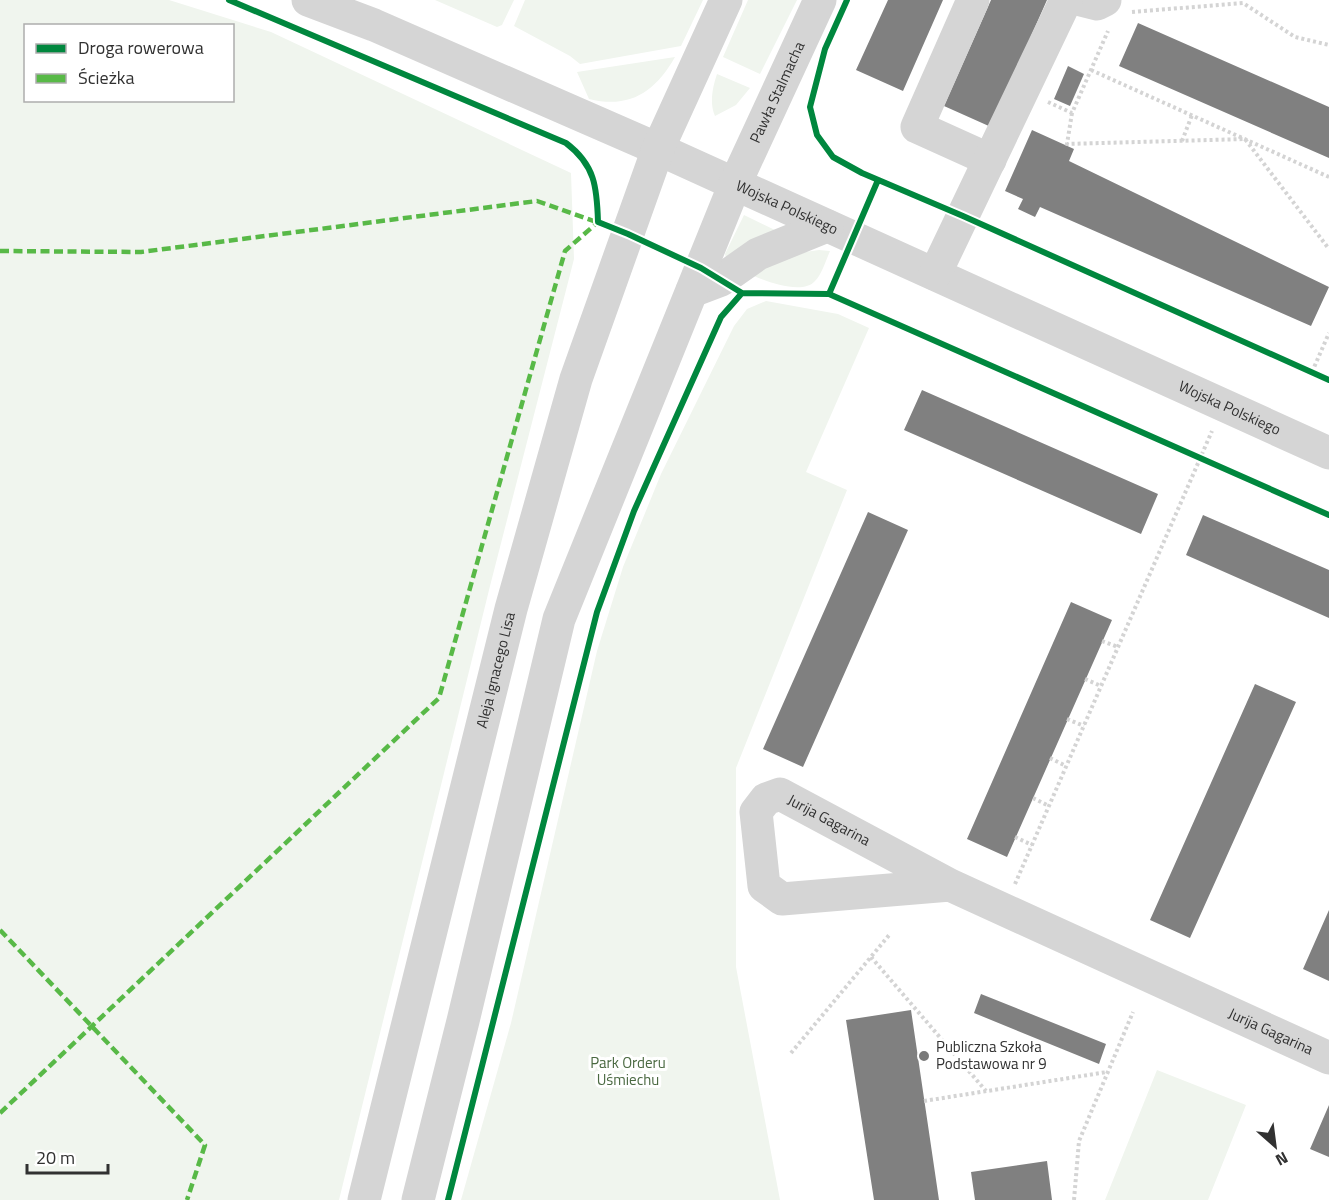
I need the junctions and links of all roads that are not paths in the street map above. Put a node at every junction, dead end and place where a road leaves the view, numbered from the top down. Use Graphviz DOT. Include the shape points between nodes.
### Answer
graph roads {
  1 [pos="308,0"];
  2 [pos="726,0"];
  3 [pos="820,0"];
  4 [pos="974,0"];
  5 [pos="1066,0"];
  6 [pos="1081,0"];
  7 [pos="1114,12"];
  8 [pos="658,149"];
  9 [pos="990,160"];
  10 [pos="735,184"];
  11 [pos="827,226"];
  12 [pos="935,274"];
  13 [pos="692,291"];
  14 [pos="1329,453"];
  15 [pos="950,885"];
  16 [pos="1329,1058"];
  17 [pos="364,1200"];
  18 [pos="418,1200"];
  1 -- 8 [label="street, Wojska Polskiego"];
  2 -- 8 [label="street"];
  3 -- 10 [label="street, Pawła Stalmacha"];
  4 -- 9 [label="street" via="917,127"];
  5 -- 9 [label="street"];
  6 -- 7 [label="street"];
  8 -- 10 [label="street, Wojska Polskiego"];
  8 -- 17 [label="street, Aleja Ignacego Lisa" via="576,379 514,598"];
  9 -- 12 [label="street"];
  10 -- 11 [label="street, Wojska Polskiego"];
  10 -- 13 [label="street"];
  11 -- 12 [label="street, Wojska Polskiego"];
  11 -- 13 [label="street" via="758,254 721,280"];
  12 -- 14 [label="street, Wojska Polskiego"];
  13 -- 18 [label="street" via="559,619"];
  15 -- 15 [label="street, Jurija Gagarina" via="782,899 764,886 756,812 766,799 780,794"];
  15 -- 16 [label="street, Jurija Gagarina"];
}
